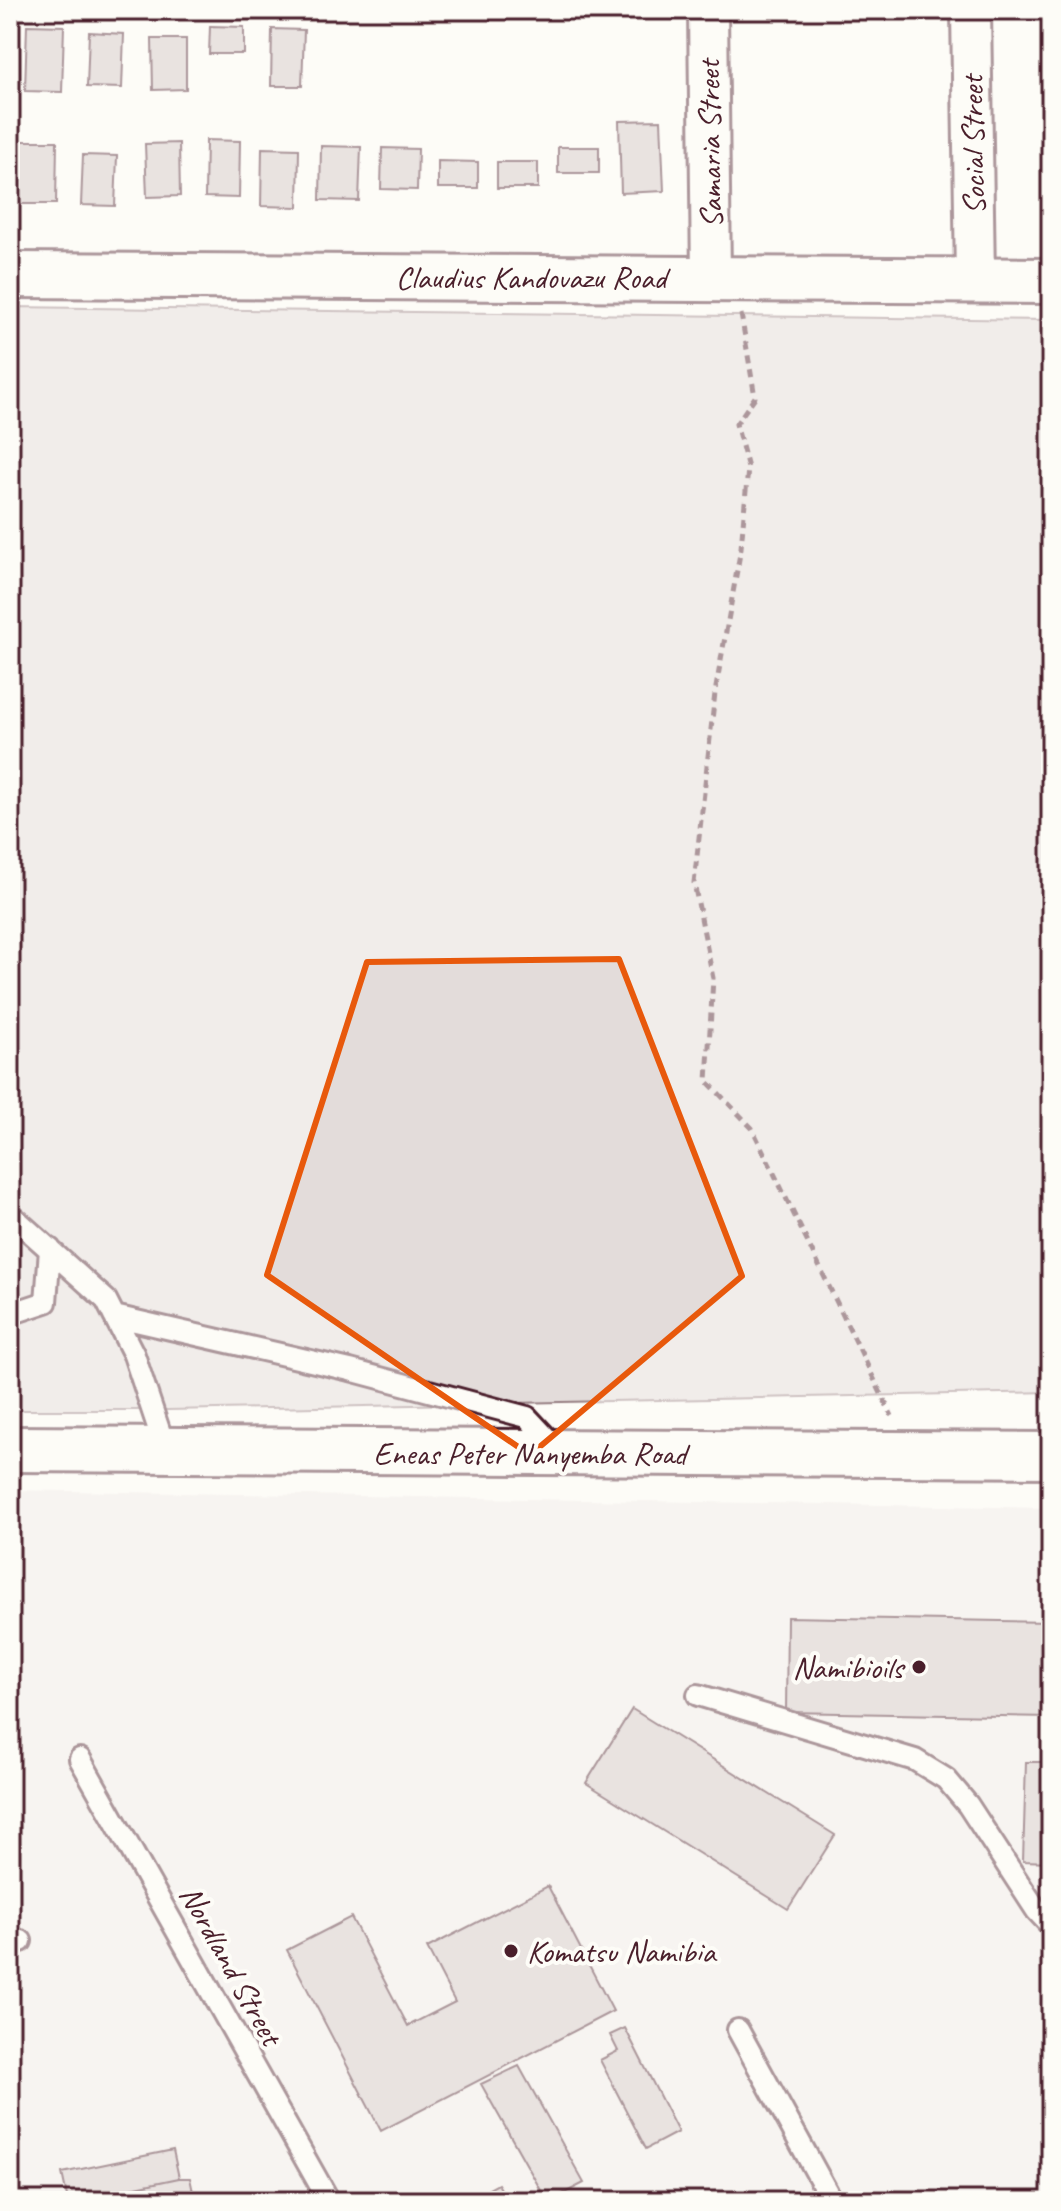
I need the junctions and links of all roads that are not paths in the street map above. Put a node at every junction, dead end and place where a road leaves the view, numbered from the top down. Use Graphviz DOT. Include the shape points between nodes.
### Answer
graph roads {
  1 [pos="708,10"];
  2 [pos="971,10"];
  3 [pos="10,275"];
  4 [pos="722,278"];
  5 [pos="975,279"];
  6 [pos="1051,281"];
  7 [pos="10,1214"];
  8 [pos="50,1249"];
  9 [pos="10,1314"];
  10 [pos="114,1316"];
  11 [pos="10,1449"];
  12 [pos="166,1452"];
  13 [pos="560,1453"];
  14 [pos="1051,1455"];
  15 [pos="698,1695"];
  16 [pos="80,1759"];
  17 [pos="1051,1926"];
  18 [pos="738,2030"];
  19 [pos="329,2201"];
  20 [pos="832,2201"];
  1 -- 4 [label="street, Samaria Street"];
  2 -- 5 [label="street, Social Street"];
  3 -- 4 [label="main road, Claudius Kandovazu Road"];
  4 -- 5 [label="main road, Claudius Kandovazu Road"];
  5 -- 6 [label="main road, Claudius Kandovazu Road"];
  7 -- 8 [label="lane"];
  8 -- 9 [label="lane" via="46,1302"];
  8 -- 10 [label="lane" via="106,1300"];
  10 -- 12 [label="lane" via="134,1355"];
  10 -- 13 [label="lane" via="527,1417"];
  11 -- 12 [label="main road, Eneas Peter Nanyemba Road"];
  12 -- 13 [label="main road, Eneas Peter Nanyemba Road"];
  13 -- 14 [label="main road, Eneas Peter Nanyemba Road"];
  15 -- 17 [label="lane" via="915,1760 946,1779"];
  16 -- 19 [label="lane, Nordland Street"];
  18 -- 20 [label="lane"];
}
